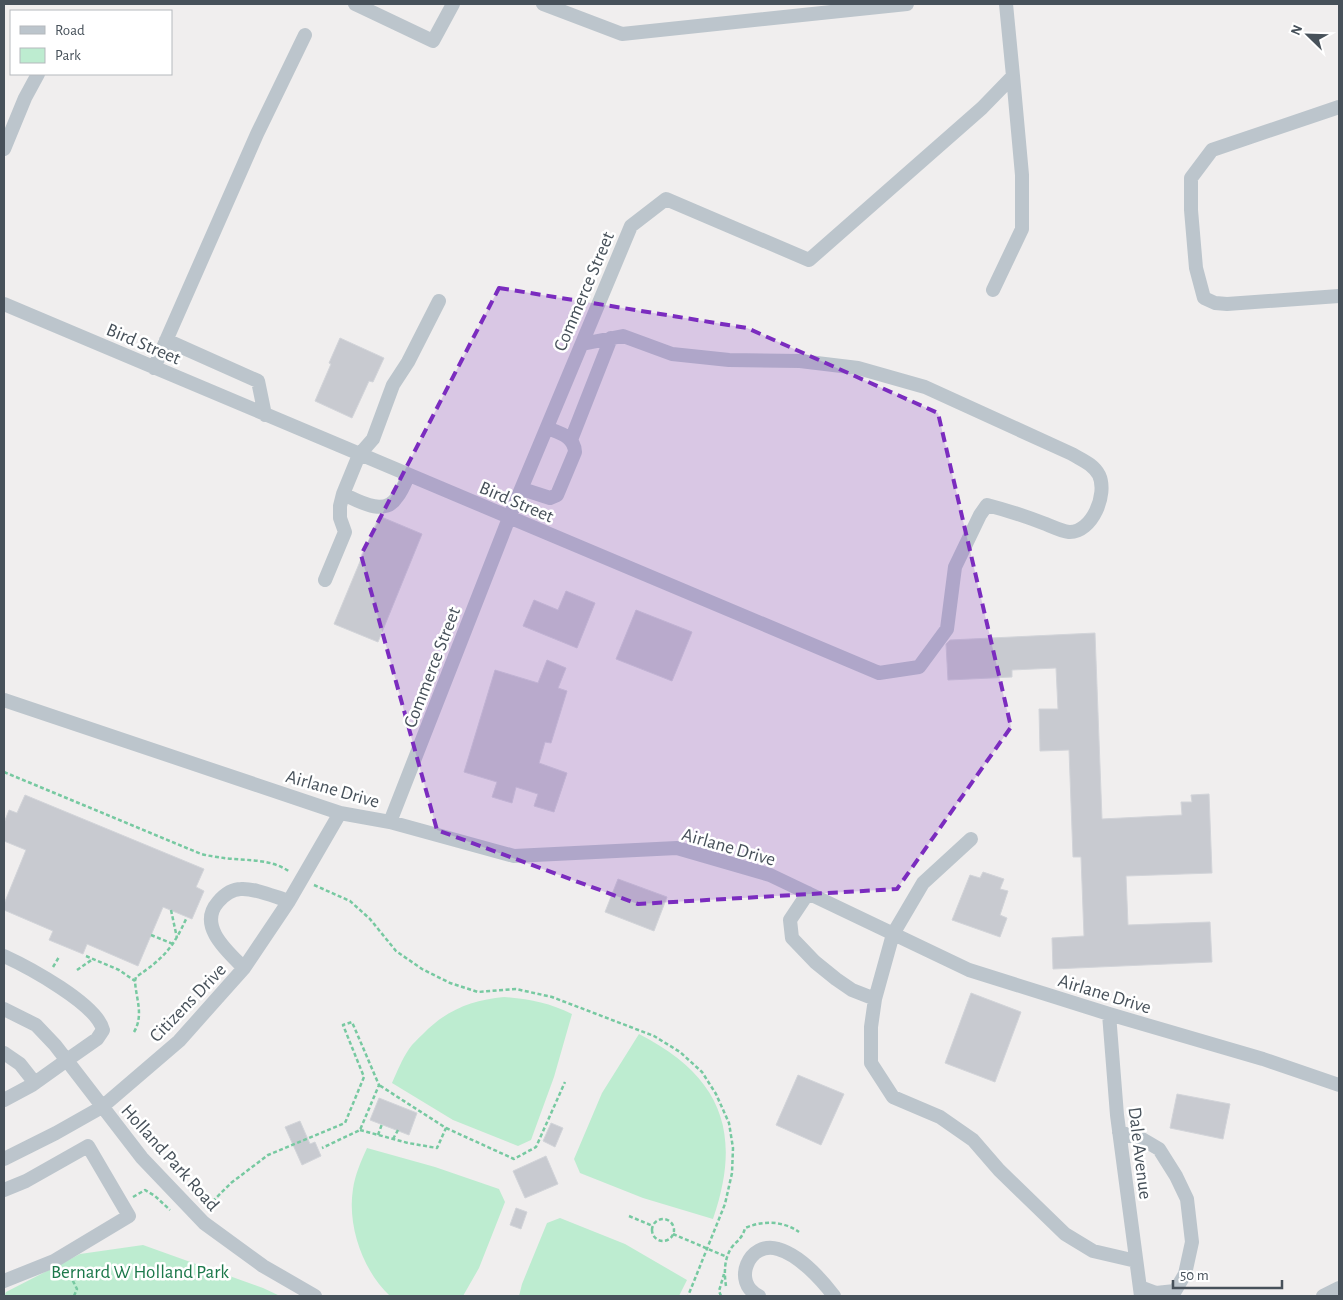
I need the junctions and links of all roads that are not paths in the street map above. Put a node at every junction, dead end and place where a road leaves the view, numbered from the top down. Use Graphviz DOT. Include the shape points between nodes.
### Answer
graph roads {
  1 [pos="355,4"];
  2 [pos="453,4"];
  3 [pos="543,4"];
  4 [pos="907,4"];
  5 [pos="1006,4"];
  6 [pos="305,35"];
  7 [pos="37,75"];
  8 [pos="1013,76"];
  9 [pos="1339,107"];
  10 [pos="4,149"];
  11 [pos="993,290"];
  12 [pos="1339,296"];
  13 [pos="439,301"];
  14 [pos="4,304"];
  15 [pos="611,338"];
  16 [pos="166,340"];
  17 [pos="582,344"];
  18 [pos="154,368"];
  19 [pos="265,415"];
  20 [pos="547,428"];
  21 [pos="571,440"];
  22 [pos="359,455"];
  23 [pos="408,476"];
  24 [pos="522,489"];
  25 [pos="343,494"];
  26 [pos="509,518"];
  27 [pos="325,580"];
  28 [pos="4,700"];
  29 [pos="340,813"];
  30 [pos="390,822"];
  31 [pos="971,839"];
  32 [pos="808,893"];
  33 [pos="289,902"];
  34 [pos="893,934"];
  35 [pos="4,956"];
  36 [pos="244,968"];
  37 [pos="875,999"];
  38 [pos="4,1009"];
  39 [pos="1108,1014"];
  40 [pos="4,1053"];
  41 [pos="68,1060"];
  42 [pos="35,1083"];
  43 [pos="1339,1085"];
  44 [pos="4,1100"];
  45 [pos="102,1107"];
  46 [pos="1119,1132"];
  47 [pos="4,1159"];
  48 [pos="4,1190"];
  49 [pos="1136,1262"];
  50 [pos="4,1280"];
  51 [pos="1339,1288"];
  52 [pos="1140,1292"];
  53 [pos="1179,1294"];
  54 [pos="315,1296"];
  55 [pos="759,1296"];
  56 [pos="834,1296"];
  57 [pos="1323,1296"];
  1 -- 2 [label="street" via="433,40"];
  3 -- 4 [label="street" via="622,34"];
  5 -- 8 [label="street"];
  6 -- 16 [label="street" via="257,134"];
  7 -- 10 [label="street"];
  8 -- 11 [label="street" via="1022,175 1022,229"];
  8 -- 17 [label="street, Commerce Street" via="982,108 809,260 666,199 631,226"];
  9 -- 12 [label="street" via="1212,150 1191,178 1196,268 1204,298 1227,304"];
  13 -- 22 [label="street" via="393,385 373,439"];
  14 -- 18 [label="street, Bird Street"];
  15 -- 17 [label="street"];
  15 -- 21 [label="street"];
  15 -- 26 [label="street, Bird Street" via="623,336 672,354 729,360 800,361 858,368 925,387 1092,465 1100,477 1098,505 1092,521 1082,530 1068,532 987,505 956,568 947,628 919,667 879,672"];
  16 -- 18 [label="street"];
  16 -- 19 [label="street" via="258,381"];
  17 -- 20 [label="street, Commerce Street"];
  18 -- 19 [label="street, Bird Street"];
  19 -- 22 [label="street, Bird Street"];
  20 -- 21 [label="street"];
  20 -- 24 [label="street, Commerce Street"];
  21 -- 24 [label="street" via="575,452 556,495 550,498"];
  22 -- 23 [label="street, Bird Street"];
  22 -- 25 [label="street"];
  23 -- 25 [label="street" via="396,500 374,508"];
  23 -- 26 [label="street, Bird Street"];
  24 -- 26 [label="street, Commerce Street"];
  25 -- 27 [label="street" via="340,518 345,532"];
  26 -- 30 [label="street, Commerce Street"];
  28 -- 29 [label="street, Airlane Drive"];
  29 -- 30 [label="street, Airlane Drive"];
  29 -- 33 [label="street, Citizens Drive"];
  30 -- 32 [label="street, Airlane Drive" via="514,856 677,848 770,875"];
  31 -- 34 [label="street" via="923,883"];
  32 -- 34 [label="street, Airlane Drive"];
  32 -- 37 [label="street" via="790,920 792,938 836,979"];
  33 -- 36 [label="street, Citizens Drive"];
  33 -- 36 [label="street" via="241,889 226,893 216,904 211,922 215,936"];
  34 -- 37 [label="street"];
  34 -- 39 [label="street, Airlane Drive" via="969,970"];
  35 -- 41 [label="street" via="72,994 101,1022 103,1030 97,1039"];
  36 -- 45 [label="street, Citizens Drive" via="178,1041"];
  37 -- 49 [label="street" via="871,1063 893,1097 940,1117 973,1140 1065,1234 1094,1251"];
  38 -- 41 [label="street, Holland Park Road" via="36,1025"];
  39 -- 43 [label="street, Airlane Drive" via="1263,1059"];
  39 -- 46 [label="street, Dale Avenue"];
  40 -- 42 [label="street" via="20,1064"];
  41 -- 42 [label="street"];
  41 -- 45 [label="street, Holland Park Road"];
  42 -- 44 [label="street"];
  45 -- 47 [label="street, Citizens Drive"];
  45 -- 54 [label="street, Holland Park Road" via="145,1162 204,1223 263,1266"];
  46 -- 49 [label="street, Dale Avenue"];
  46 -- 53 [label="street" via="1142,1139 1159,1149 1187,1199 1192,1242"];
  48 -- 50 [label="street" via="88,1146 129,1216 61,1257"];
  49 -- 52 [label="street, Dale Avenue"];
  51 -- 57 [label="street"];
  52 -- 53 [label="street"];
  55 -- 56 [label="street" via="745,1282 748,1259 759,1250 777,1248 793,1256 821,1279"];
}
